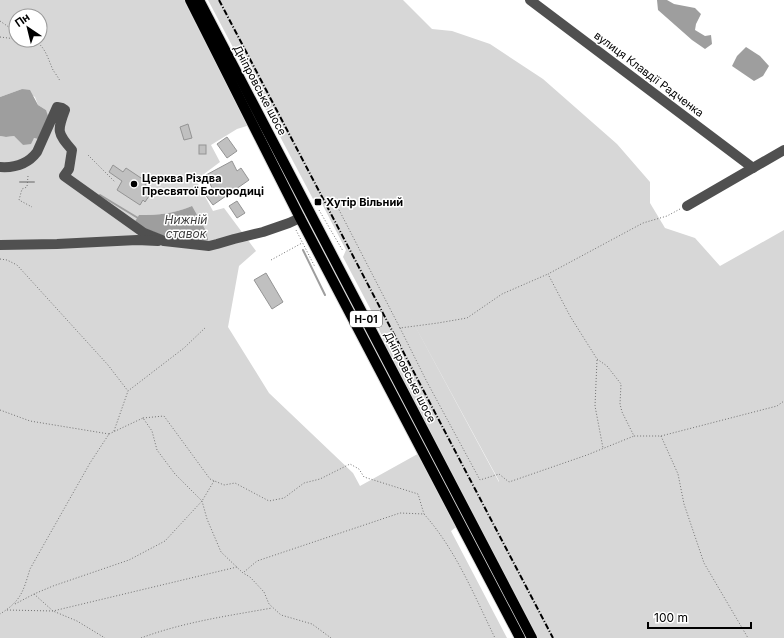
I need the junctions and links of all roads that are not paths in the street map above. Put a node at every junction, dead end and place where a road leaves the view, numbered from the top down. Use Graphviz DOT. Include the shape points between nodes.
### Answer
graph roads {
  1 [pos="190,0"];
  2 [pos="199,0"];
  3 [pos="530,0"];
  4 [pos="784,150"];
  5 [pos="0,167"];
  6 [pos="753,168"];
  7 [pos="687,206"];
  8 [pos="296,220"];
  9 [pos="164,241"];
  10 [pos="0,245"];
  11 [pos="520,638"];
  12 [pos="532,638"];
  1 -- 8 [label="main road, Дніпровське шосе / Н-01"];
  2 -- 12 [label="main road, Дніпровське шосе / Н-01" via="312,207"];
  3 -- 6 [label="street, вулиця Клавдії Радченка"];
  4 -- 6 [label="street"];
  5 -- 9 [label="street" via="11,168 32,158 57,107 62,108 65,110 59,134 72,150 69,169 64,176 144,233"];
  6 -- 7 [label="street"];
  8 -- 9 [label="street" via="263,232 209,246"];
  8 -- 11 [label="main road, Дніпровське шосе / Н-01"];
  9 -- 10 [label="street"];
}
